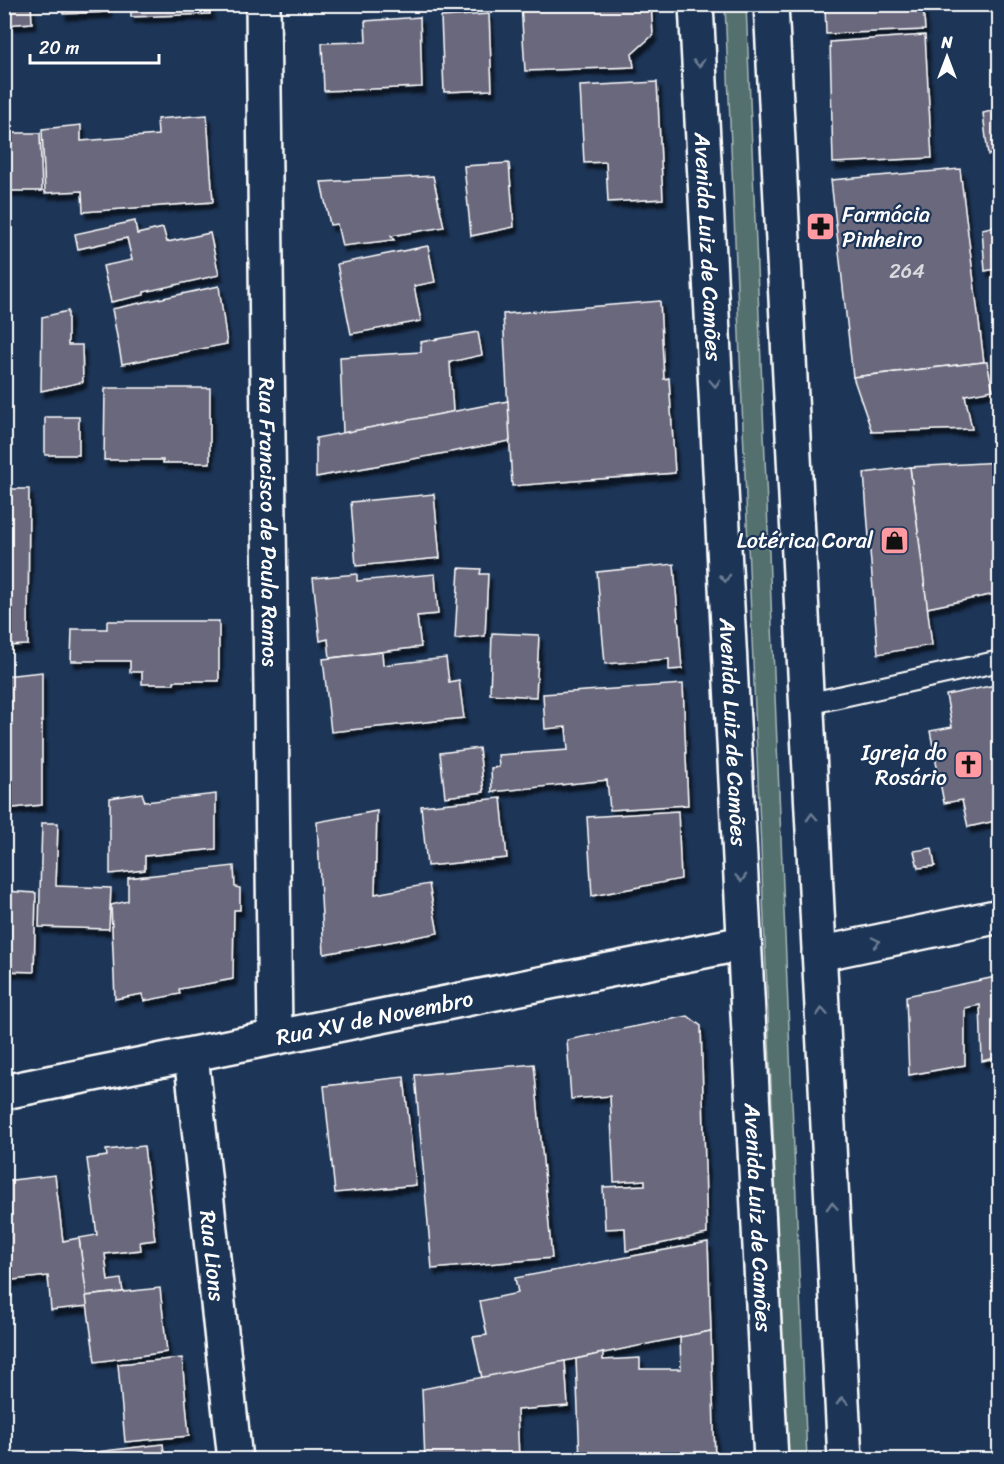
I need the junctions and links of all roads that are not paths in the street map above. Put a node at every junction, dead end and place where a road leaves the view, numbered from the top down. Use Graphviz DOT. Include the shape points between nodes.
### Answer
graph roads {
  1 [pos="263,4"];
  2 [pos="696,4"];
  3 [pos="771,4"];
  4 [pos="999,661"];
  5 [pos="807,704"];
  6 [pos="999,916"];
  7 [pos="744,943"];
  8 [pos="819,954"];
  9 [pos="275,1037"];
  10 [pos="191,1054"];
  11 [pos="4,1092"];
  12 [pos="235,1460"];
  13 [pos="771,1460"];
  14 [pos="845,1460"];
  1 -- 9 [label="main road, Rua Francisco de Paula Ramos"];
  2 -- 7 [label="main road, Avenida Luiz de Camões, one-way"];
  3 -- 5 [label="main road"];
  4 -- 5 [label="lane"];
  8 -- 5 [label="main road, one-way"];
  8 -- 6 [label="main road, one-way"];
  7 -- 9 [label="main road, Rua XV de Novembro"];
  7 -- 13 [label="main road, Avenida Luiz de Camões"];
  14 -- 8 [label="main road, one-way"];
  9 -- 10 [label="main road, Rua XV de Novembro"];
  10 -- 11 [label="main road, Rua XV de Novembro"];
  10 -- 12 [label="main road, Rua Lions"];
}
